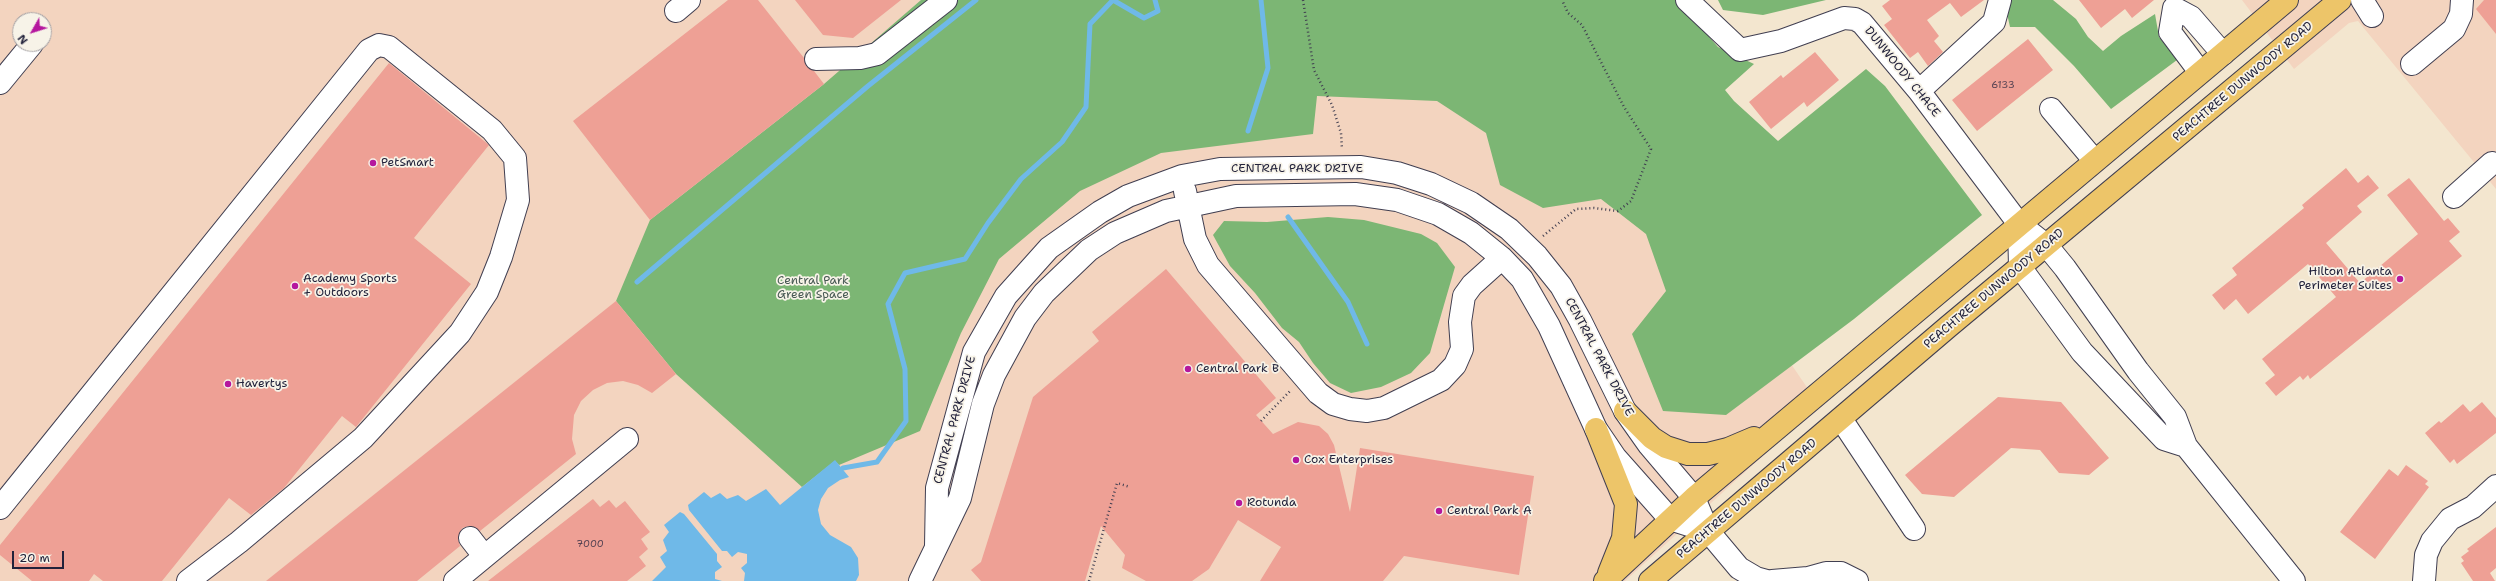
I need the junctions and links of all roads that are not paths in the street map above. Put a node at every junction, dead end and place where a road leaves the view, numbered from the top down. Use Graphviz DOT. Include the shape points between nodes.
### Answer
graph roads {
  1 [pos="946,0"];
  2 [pos="1687,0"];
  3 [pos="2000,0"];
  4 [pos="2287,0"];
  5 [pos="2340,0"];
  6 [pos="2462,0"];
  7 [pos="23,52"];
  8 [pos="2223,54"];
  9 [pos="816,59"];
  10 [pos="2412,64"];
  11 [pos="4,70"];
  12 [pos="2200,72"];
  13 [pos="1919,91"];
  14 [pos="2051,108"];
  15 [pos="2094,160"];
  16 [pos="2492,162"];
  17 [pos="1182,176"];
  18 [pos="2454,197"];
  19 [pos="1188,205"];
  20 [pos="2019,224"];
  21 [pos="2047,246"];
  22 [pos="1502,258"];
  23 [pos="2020,266"];
  24 [pos="2138,371"];
  25 [pos="2119,393"];
  26 [pos="1625,411"];
  27 [pos="1841,419"];
  28 [pos="1778,426"];
  29 [pos="1596,429"];
  30 [pos="627,439"];
  31 [pos="2186,446"];
  32 [pos="2496,486"];
  33 [pos="1694,498"];
  34 [pos="0,508"];
  35 [pos="1670,519"];
  36 [pos="1914,529"];
  37 [pos="1708,531"];
  38 [pos="470,538"];
  39 [pos="936,546"];
  40 [pos="484,556"];
  41 [pos="188,581"];
  42 [pos="455,581"];
  43 [pos="920,581"];
  44 [pos="1605,581"];
  45 [pos="1650,581"];
  46 [pos="1767,581"];
  47 [pos="1772,581"];
  48 [pos="1857,581"];
  49 [pos="2294,581"];
  50 [pos="2424,581"];
  1 -- 9 [label="street" via="877,54 860,58"];
  2 -- 13 [label="street, DUNWOODY CHACE" via="1740,50 1781,41 1844,18 1855,19 1862,23"];
  3 -- 13 [label="street" via="1994,22"];
  4 -- 8 [label="main road"];
  5 -- 21 [label="main road, PEACHTREE DUNWOODY ROAD"];
  6 -- 10 [label="street" via="2461,14 2454,29"];
  7 -- 11 [label="street"];
  8 -- 12 [label="main road"];
  8 -- 12 [label="street" via="2191,17 2174,8 2170,32"];
  12 -- 15 [label="main road"];
  13 -- 20 [label="street, DUNWOODY CHACE"];
  14 -- 15 [label="street"];
  15 -- 20 [label="main road"];
  16 -- 18 [label="street"];
  17 -- 19 [label="street"];
  17 -- 26 [label="street, CENTRAL PARK DRIVE" via="1220,169 1361,167 1397,173 1431,184 1470,203 1509,229 1537,256 1561,286"];
  17 -- 39 [label="street, CENTRAL PARK DRIVE" via="1128,196 1074,228 1049,248 1006,296 974,352 964,380 936,488"];
  19 -- 22 [label="street, CENTRAL PARK DRIVE" via="1236,196 1282,194 1355,194 1397,200 1438,214 1472,233"];
  19 -- 22 [label="street" via="1195,239 1208,265 1318,393 1333,404 1350,409 1367,411 1384,408 1441,380 1455,365 1462,349 1460,322 1464,296"];
  19 -- 39 [label="street, CENTRAL PARK DRIVE" via="1144,218 1114,233 1066,270 1039,299 1025,318 994,375 983,404 960,498"];
  20 -- 21 [label="street, DUNWOODY CHACE"];
  20 -- 23 [label="street"];
  20 -- 28 [label="main road"];
  21 -- 23 [label="main road, PEACHTREE DUNWOODY ROAD"];
  21 -- 24 [label="street, DUNWOODY CHACE"];
  22 -- 29 [label="street, CENTRAL PARK DRIVE" via="1522,279 1549,326"];
  23 -- 25 [label="street" via="2082,352"];
  23 -- 27 [label="main road, PEACHTREE DUNWOODY ROAD"];
  24 -- 25 [label="street" via="2139,388 2131,394"];
  24 -- 31 [label="street, DUNWOODY CHACE" via="2175,417"];
  25 -- 31 [label="street" via="2164,439"];
  26 -- 28 [label="main road" via="1652,438 1666,447 1688,454 1708,454 1728,449"];
  26 -- 33 [label="street, CENTRAL PARK DRIVE" via="1649,445"];
  27 -- 36 [label="street"];
  27 -- 37 [label="main road, PEACHTREE DUNWOODY ROAD"];
  28 -- 33 [label="main road"];
  29 -- 35 [label="street, CENTRAL PARK DRIVE" via="1615,456"];
  29 -- 44 [label="main road" via="1626,504 1623,538"];
  30 -- 40 [label="street"];
  31 -- 49 [label="street, DUNWOODY CHACE"];
  32 -- 50 [label="street" via="2473,507 2450,519 2432,541 2426,555"];
  33 -- 35 [label="main road"];
  33 -- 37 [label="street, CENTRAL PARK DRIVE"];
  34 -- 41 [label="street" via="369,50 379,45 389,47 492,130 515,158 518,200 501,257 487,292 460,332 363,438 239,542"];
  35 -- 37 [label="street"];
  35 -- 44 [label="main road"];
  37 -- 45 [label="main road, PEACHTREE DUNWOODY ROAD"];
  37 -- 46 [label="street, CENTRAL PARK DRIVE" via="1739,568"];
  38 -- 40 [label="street"];
  39 -- 43 [label="street, CENTRAL PARK DRIVE"];
  40 -- 42 [label="street"];
  47 -- 48 [label="street" via="1841,573"];
}
